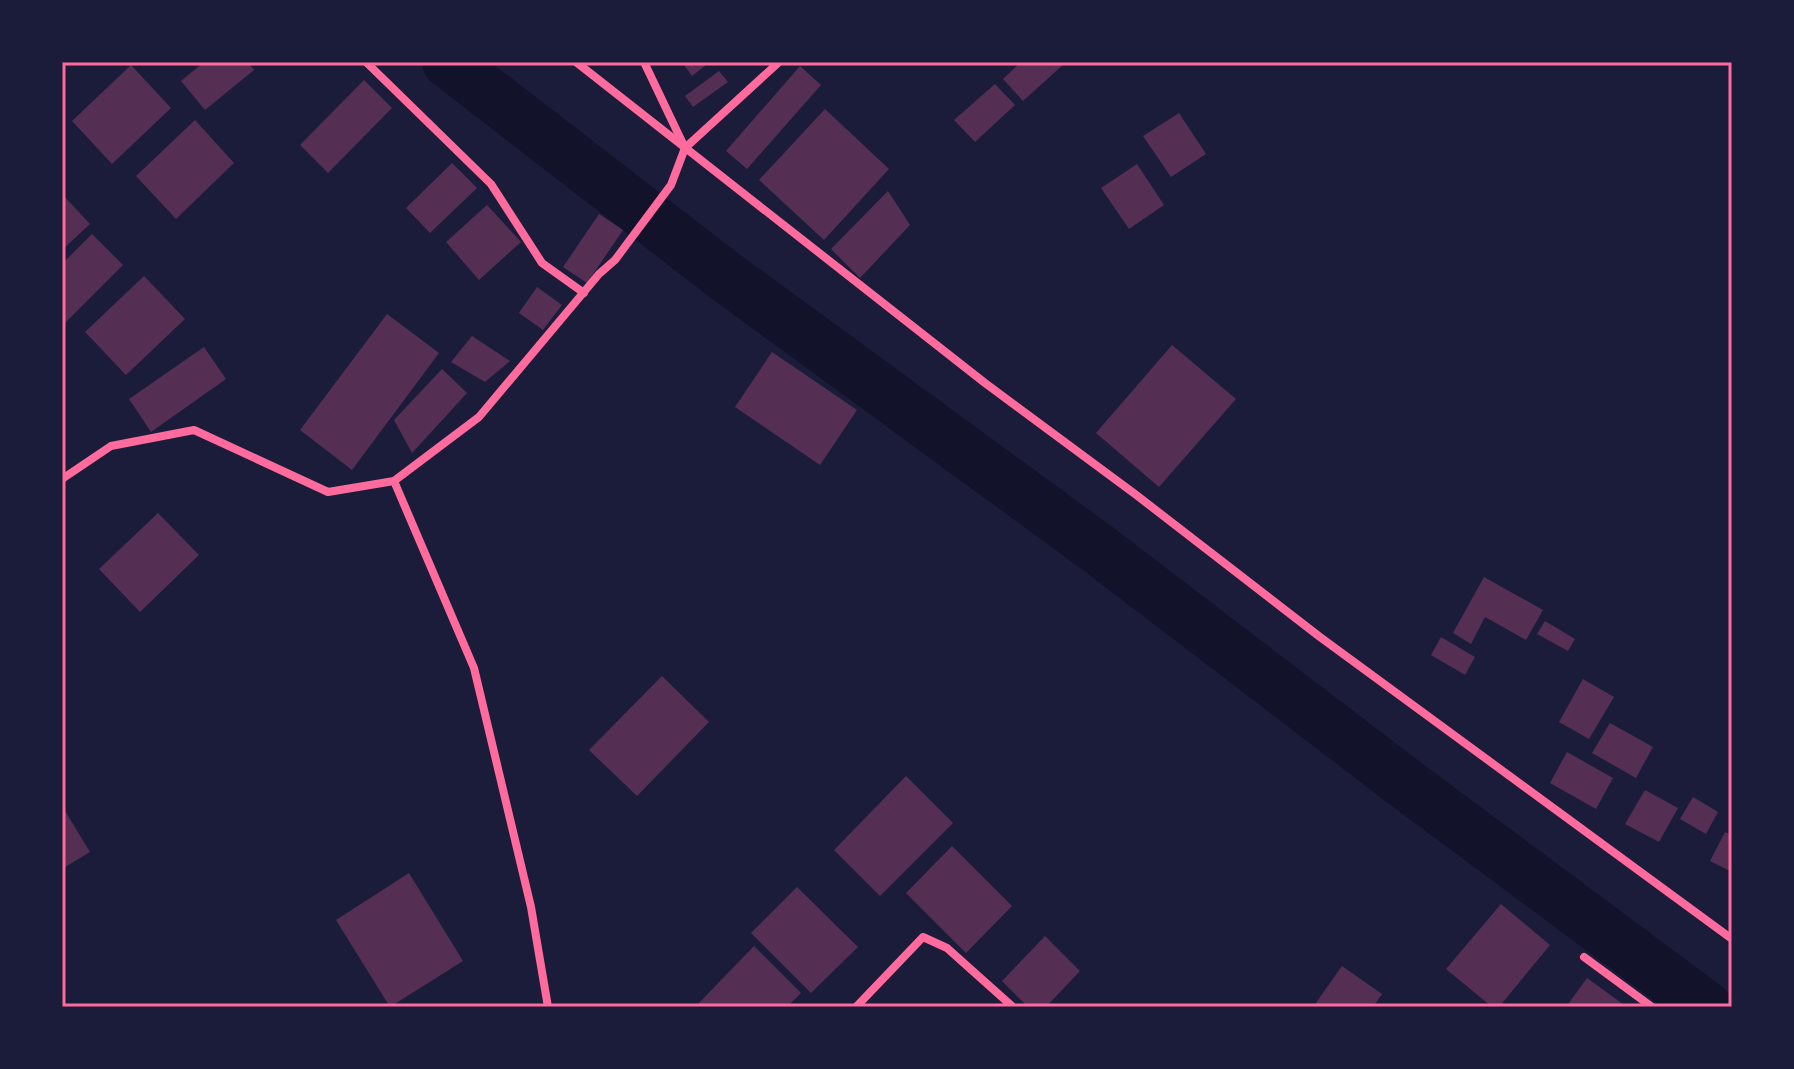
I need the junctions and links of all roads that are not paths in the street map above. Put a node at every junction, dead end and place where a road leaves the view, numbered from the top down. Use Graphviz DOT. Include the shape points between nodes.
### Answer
graph roads {
  1 [pos="366,62"];
  2 [pos="576,62"];
  3 [pos="644,62"];
  4 [pos="779,62"];
  5 [pos="685,148"];
  6 [pos="584,293"];
  7 [pos="62,479"];
  8 [pos="394,481"];
  9 [pos="1732,939"];
  10 [pos="1584,957"];
  11 [pos="548,1007"];
  12 [pos="856,1007"];
  13 [pos="1013,1007"];
  14 [pos="1652,1007"];
  1 -- 6 [label="street" via="491,184 542,263"];
  2 -- 5 [label="street"];
  3 -- 5 [label="street"];
  4 -- 5 [label="street"];
  5 -- 6 [label="street" via="671,185"];
  5 -- 9 [label="street" via="1320,637"];
  6 -- 8 [label="street" via="479,417"];
  7 -- 8 [label="street" via="111,446 194,430 328,492"];
  8 -- 11 [label="street" via="474,668 531,907"];
  10 -- 14 [label="street"];
  12 -- 13 [label="street" via="923,937 947,948"];
}
